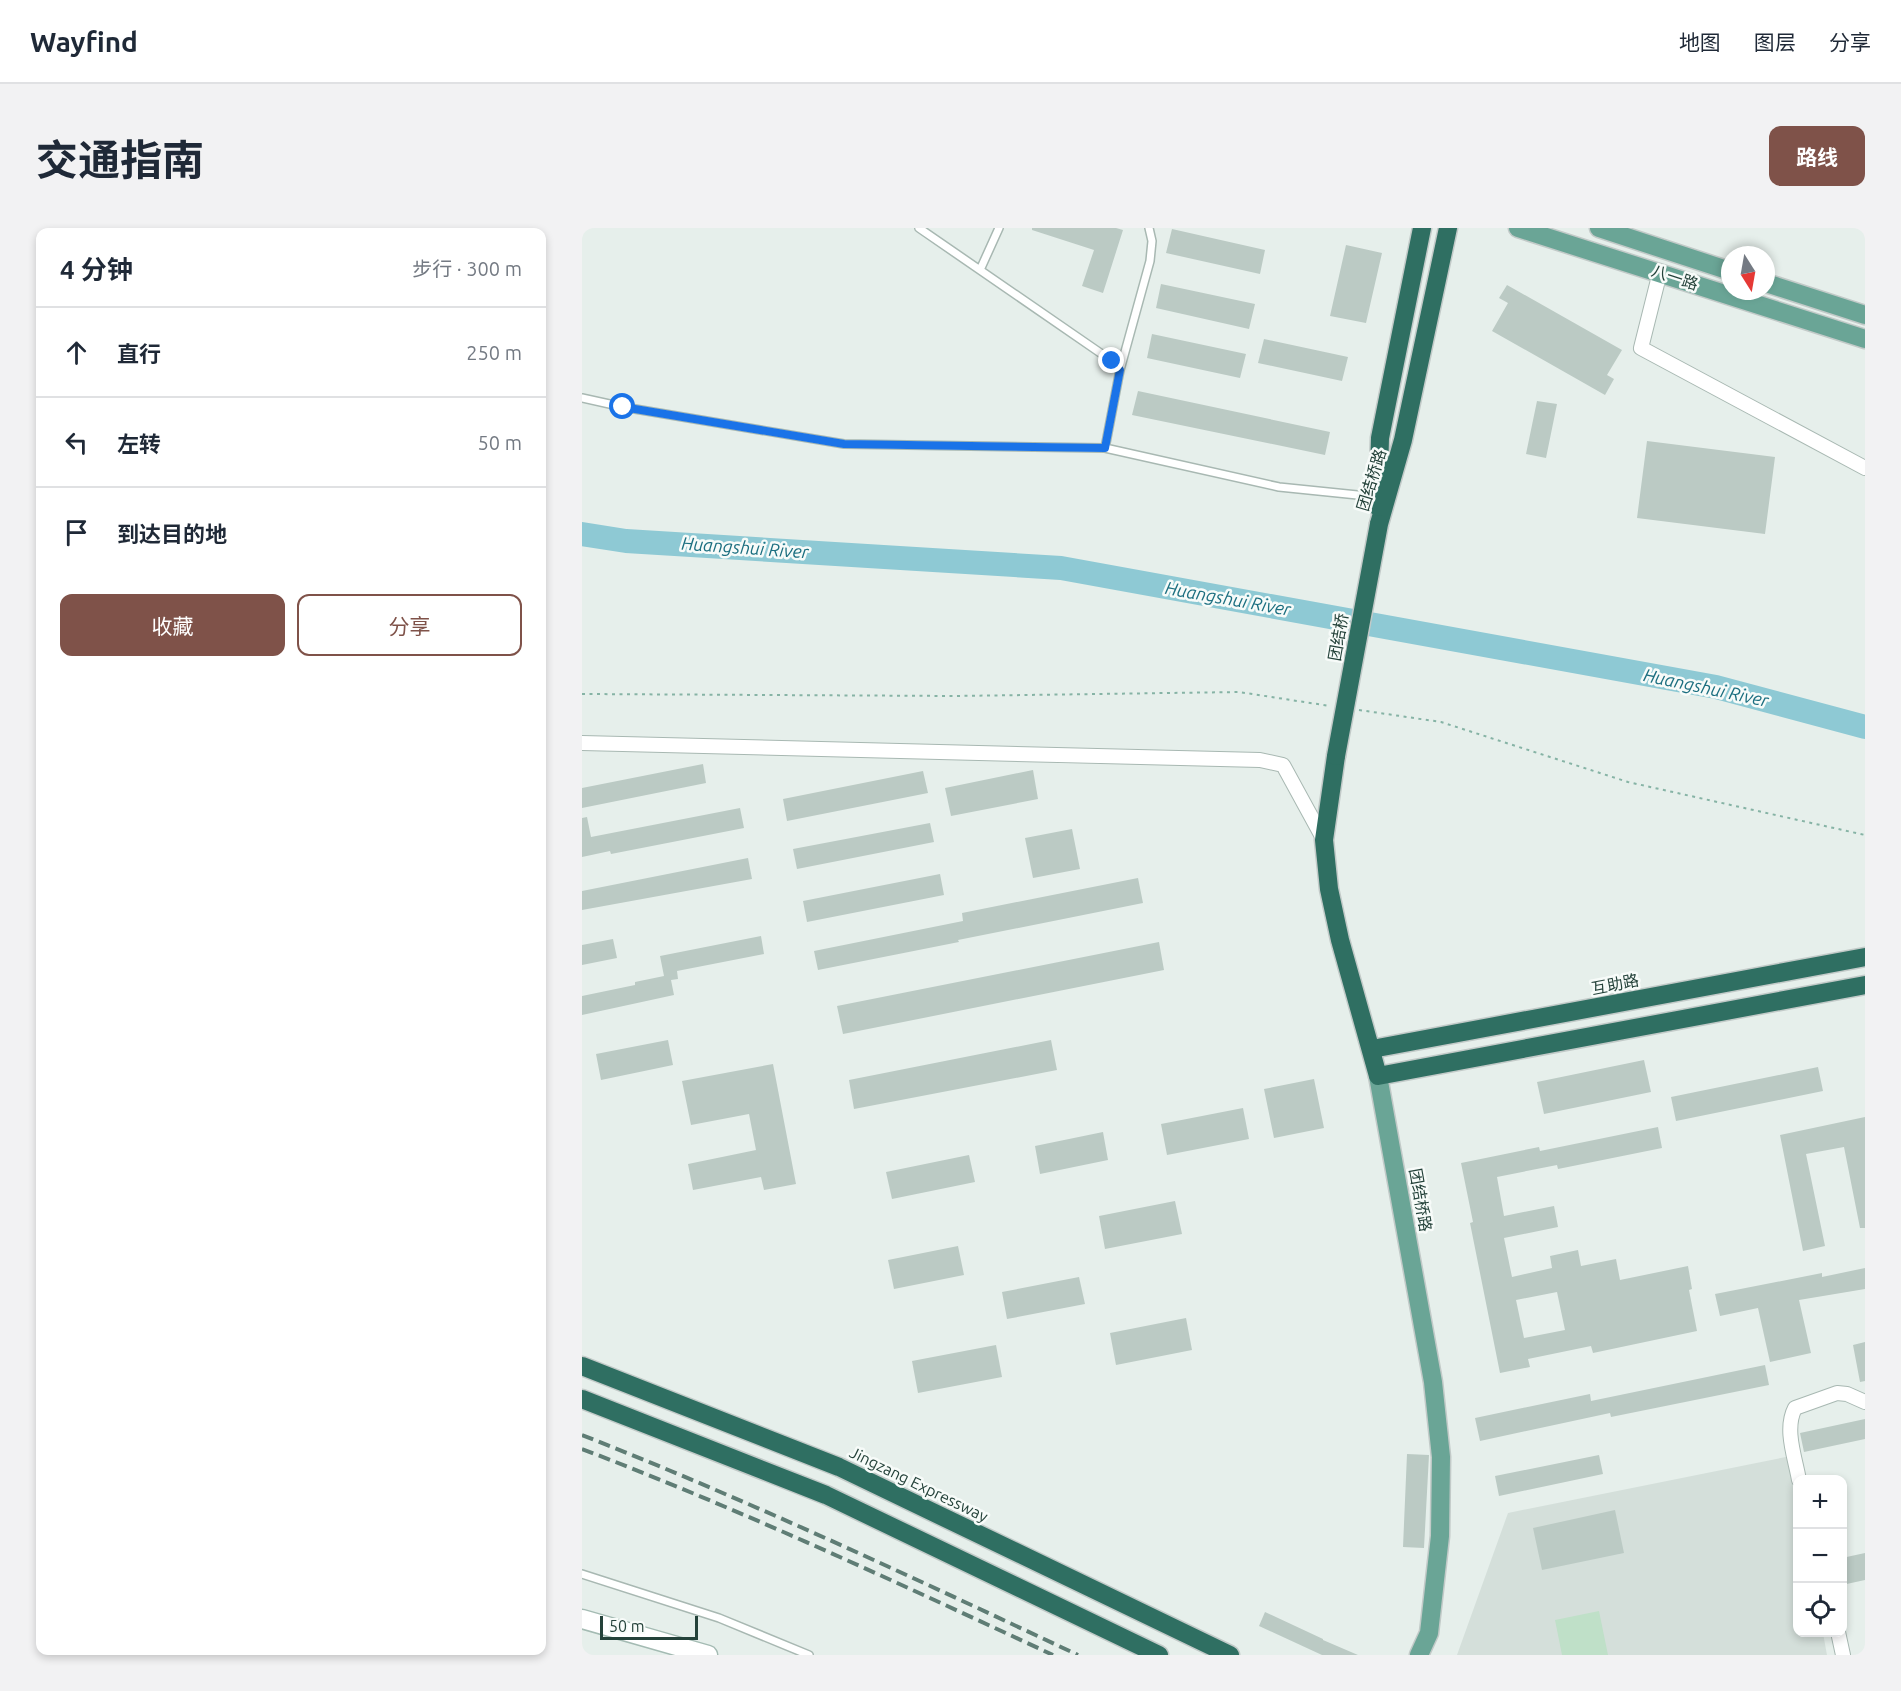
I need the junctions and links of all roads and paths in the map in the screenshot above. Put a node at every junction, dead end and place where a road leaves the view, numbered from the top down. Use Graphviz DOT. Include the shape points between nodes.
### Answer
graph roads {
  1 [pos="919,228"];
  2 [pos="999,228"];
  3 [pos="1149,228"];
  4 [pos="1422,228"];
  5 [pos="1448,228"];
  6 [pos="1518,228"];
  7 [pos="1599,228"];
  8 [pos="1721,268"];
  9 [pos="980,270"];
  10 [pos="1660,272"];
  11 [pos="1775,286"];
  12 [pos="1865,315"];
  13 [pos="1865,339"];
  14 [pos="1120,370"];
  15 [pos="582,399"];
  16 [pos="1105,448"];
  17 [pos="1865,468"];
  18 [pos="1377,497"];
  19 [pos="1379,524"];
  20 [pos="582,694"];
  21 [pos="1340,707"];
  22 [pos="1351,709"];
  23 [pos="582,743"];
  24 [pos="1336,756"];
  25 [pos="1865,835"];
  26 [pos="1324,840"];
  27 [pos="1865,957"];
  28 [pos="1865,985"];
  29 [pos="1372,1049"];
  30 [pos="1378,1076"];
  31 [pos="582,1366"];
  32 [pos="582,1399"];
  33 [pos="1865,1402"];
  34 [pos="1798,1475"];
  35 [pos="582,1574"];
  36 [pos="582,1619"];
  37 [pos="1839,1637"];
  38 [pos="708,1655"];
  39 [pos="809,1655"];
  40 [pos="1159,1655"];
  41 [pos="1230,1655"];
  42 [pos="1419,1655"];
  43 [pos="1843,1655"];
  1 -- 9 [label="lane"];
  2 -- 9 [label="lane"];
  3 -- 14 [label="lane" via="1150,261"];
  4 -- 18 [label="highway, 团结桥路" via="1380,438"];
  5 -- 19 [label="highway, 团结桥路" via="1403,440"];
  6 -- 10 [label="main road, 八一路"];
  7 -- 8 [label="main road, 八一路"];
  9 -- 14 [label="lane"];
  10 -- 13 [label="main road, 八一路"];
  10 -- 17 [label="street" via="1641,348"];
  11 -- 12 [label="main road"];
  14 -- 16 [label="lane"];
  15 -- 16 [label="lane" via="844,444"];
  16 -- 18 [label="lane" via="1279,487"];
  18 -- 19 [label="highway, 团结桥路"];
  19 -- 24 [label="highway, 团结桥, bridge"];
  20 -- 21 [label="path" via="955,696 1239,692"];
  22 -- 25 [label="path" via="1441,722 1628,782"];
  23 -- 26 [label="street" via="1260,760 1283,765"];
  24 -- 26 [label="highway, 团结桥路"];
  26 -- 29 [label="highway, 团结桥路" via="1340,940"];
  27 -- 29 [label="highway, 互助路"];
  28 -- 30 [label="highway"];
  29 -- 30 [label="highway, 团结桥路"];
  30 -- 42 [label="main road, 团结桥路" via="1433,1382 1441,1456 1440,1536 1430,1632"];
  31 -- 41 [label="highway, Jingzang Expressway" via="838,1467"];
  32 -- 40 [label="highway" via="826,1495"];
  33 -- 34 [label="street" via="1837,1393 1795,1408 1790,1417 1790,1436"];
  35 -- 39 [label="lane" via="719,1617"];
  36 -- 38 [label="street"];
  37 -- 43 [label="street"];
}
